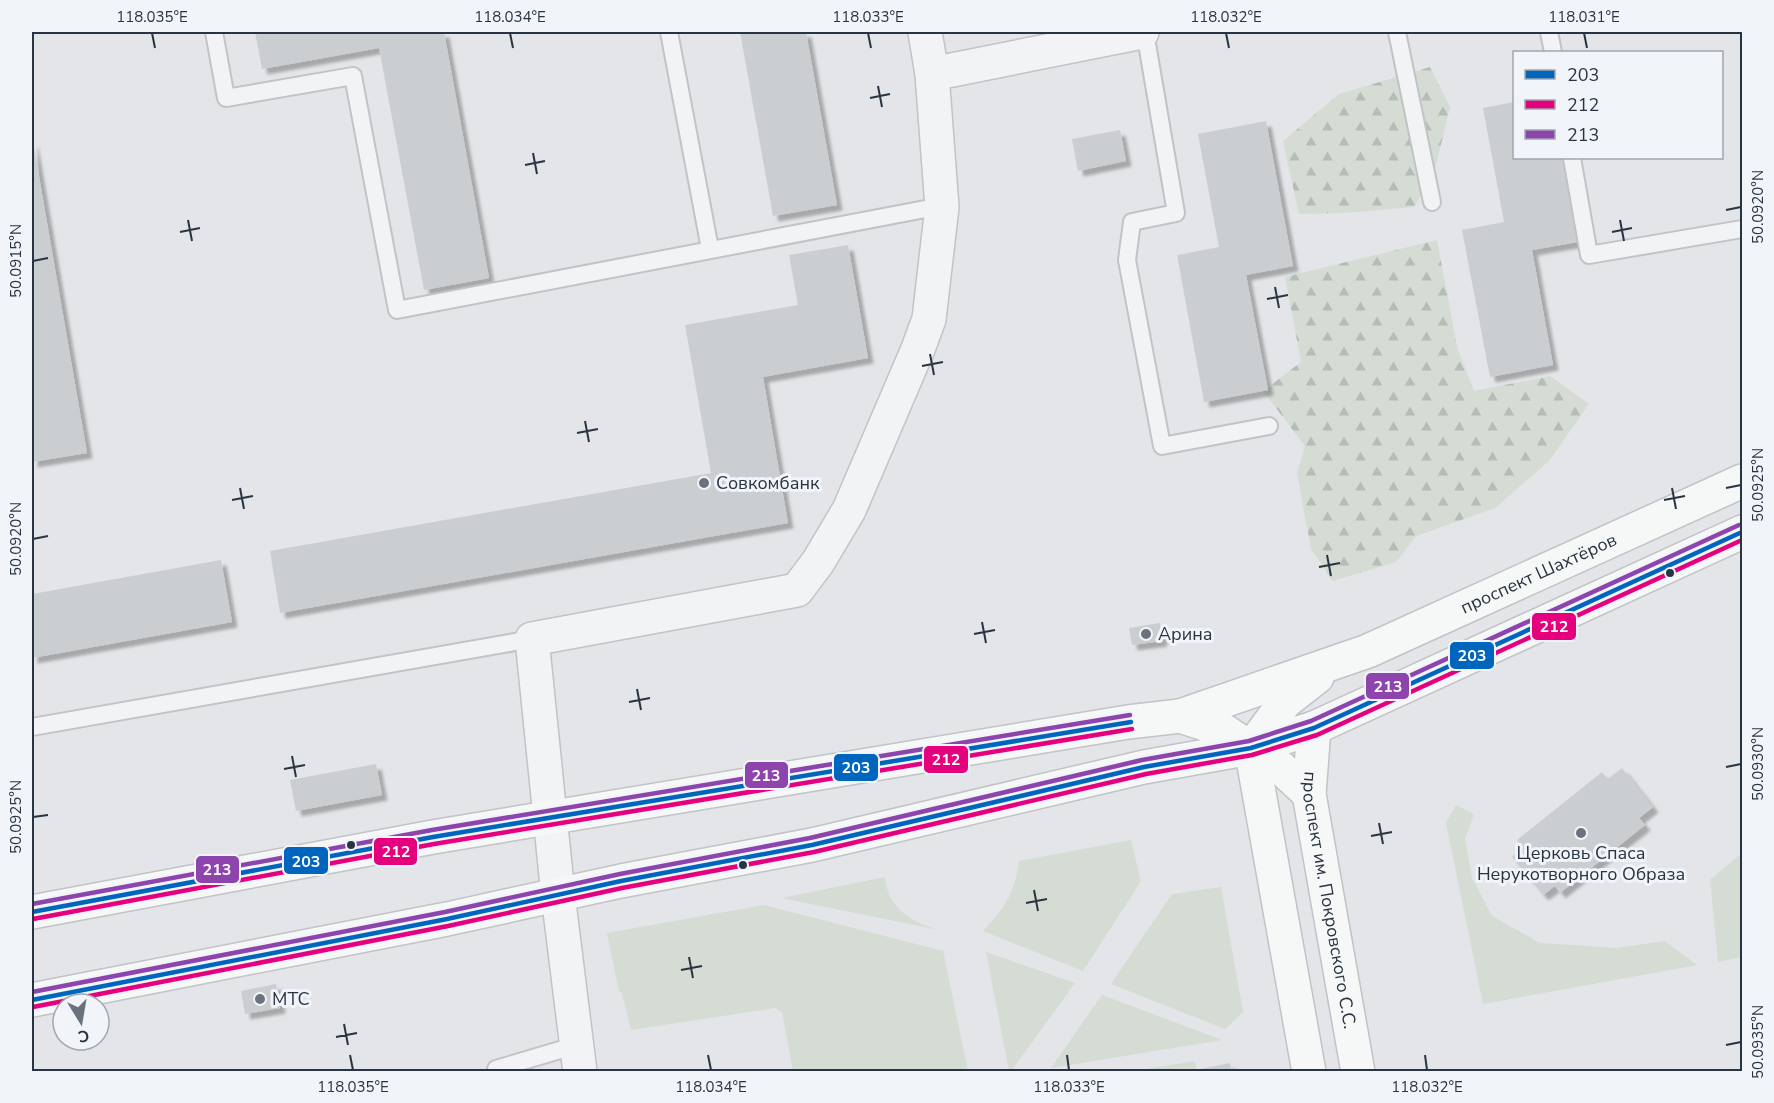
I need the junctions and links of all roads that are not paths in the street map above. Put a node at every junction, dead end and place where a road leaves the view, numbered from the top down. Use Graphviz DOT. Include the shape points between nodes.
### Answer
graph roads {
  1 [pos="214,32"];
  2 [pos="669,32"];
  3 [pos="925,32"];
  4 [pos="1143,32"];
  5 [pos="1397,32"];
  6 [pos="1549,32"];
  7 [pos="1553,51"];
  8 [pos="932,74"];
  9 [pos="1572,159"];
  10 [pos="1432,202"];
  11 [pos="941,206"];
  12 [pos="1743,229"];
  13 [pos="710,249"];
  14 [pos="1269,426"];
  15 [pos="1743,481"];
  16 [pos="1743,532"];
  17 [pos="532,639"];
  18 [pos="1333,664"];
  19 [pos="1180,716"];
  20 [pos="32,727"];
  21 [pos="1314,728"];
  22 [pos="1251,748"];
  23 [pos="1309,794"];
  24 [pos="552,817"];
  25 [pos="558,895"];
  26 [pos="32,912"];
  27 [pos="32,1000"];
  28 [pos="579,1058"];
  29 [pos="497,1071"];
  30 [pos="1310,1071"];
  31 [pos="1359,1071"];
  1 -- 13 [label="lane" via="226,98 353,76 398,310"];
  2 -- 13 [label="lane"];
  3 -- 8 [label="street"];
  4 -- 8 [label="street"];
  4 -- 14 [label="lane" via="1176,213 1132,222 1128,260 1162,446"];
  5 -- 10 [label="lane"];
  6 -- 7 [label="lane"];
  8 -- 11 [label="street"];
  9 -- 12 [label="lane" via="1589,255"];
  11 -- 13 [label="lane"];
  11 -- 17 [label="street" via="929,319 918,349 849,510 797,590"];
  15 -- 18 [label="main road, проспект Шахтёров"];
  16 -- 21 [label="main road"];
  17 -- 20 [label="lane"];
  17 -- 24 [label="street"];
  18 -- 19 [label="main road, проспект Шахтёров"];
  18 -- 22 [label="main road, проспект Шахтёров" via="1285,702"];
  19 -- 22 [label="main road, проспект Шахтёров" via="1223,730"];
  19 -- 24 [label="main road, проспект Шахтёров"];
  21 -- 22 [label="main road"];
  21 -- 23 [label="main road, проспект им. Покровского С.С."];
  22 -- 23 [label="main road, проспект Шахтёров"];
  22 -- 25 [label="main road" via="1144,767 812,845"];
  22 -- 30 [label="main road"];
  23 -- 31 [label="main road, проспект им. Покровского С.С."];
  24 -- 25 [label="street"];
  24 -- 26 [label="main road, проспект Шахтёров"];
  25 -- 27 [label="main road"];
  25 -- 28 [label="street"];
  28 -- 29 [label="lane"];
}
